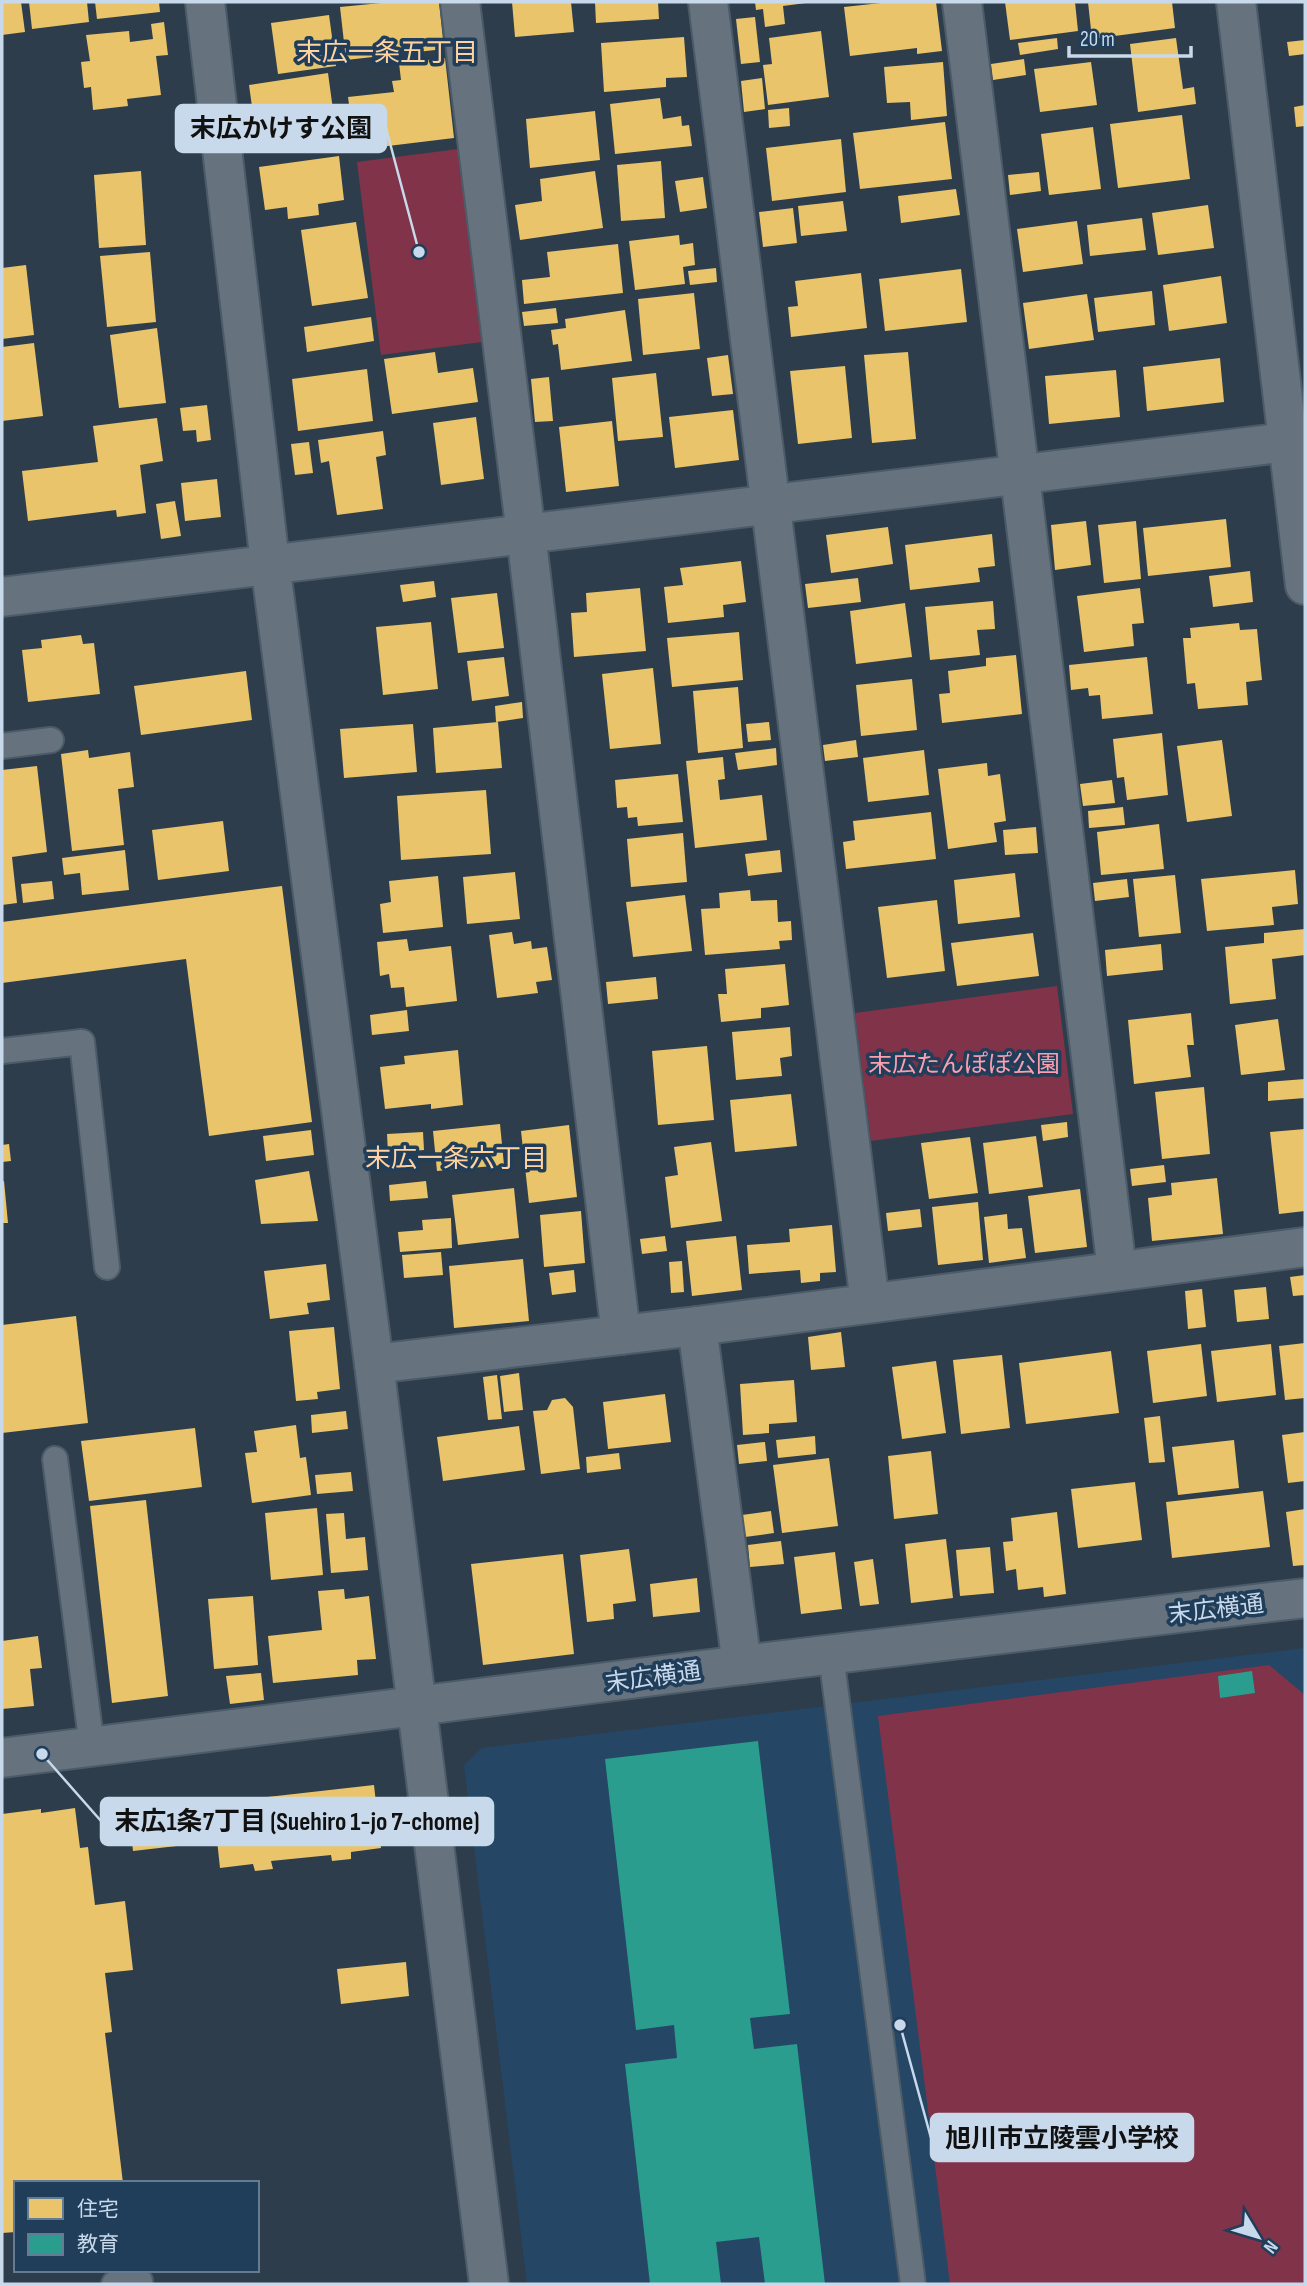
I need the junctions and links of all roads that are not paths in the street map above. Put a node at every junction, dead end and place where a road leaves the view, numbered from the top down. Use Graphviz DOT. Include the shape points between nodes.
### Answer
graph roads {
  1 [pos="205,2"];
  2 [pos="460,2"];
  3 [pos="708,2"];
  4 [pos="962,2"];
  5 [pos="1236,2"];
  6 [pos="1297,441"];
  7 [pos="1019,474"];
  8 [pos="770,504"];
  9 [pos="526,534"];
  10 [pos="270,563"];
  11 [pos="1305,585"];
  12 [pos="2,597"];
  13 [pos="51,740"];
  14 [pos="2,746"];
  15 [pos="2,1051"];
  16 [pos="1305,1247"];
  17 [pos="107,1267"];
  18 [pos="1117,1270"];
  19 [pos="870,1303"];
  20 [pos="696,1326"];
  21 [pos="621,1335"];
  22 [pos="374,1364"];
  23 [pos="55,1459"];
  24 [pos="1305,1598"];
  25 [pos="831,1654"];
  26 [pos="741,1665"];
  27 [pos="417,1707"];
  28 [pos="92,1747"];
  29 [pos="2,1759"];
  30 [pos="140,2281"];
  31 [pos="114,2284"];
  32 [pos="489,2284"];
  33 [pos="913,2284"];
  1 -- 10 [label="street"];
  2 -- 9 [label="street"];
  3 -- 8 [label="street"];
  4 -- 7 [label="street"];
  5 -- 6 [label="street"];
  6 -- 7 [label="street"];
  6 -- 11 [label="street"];
  7 -- 8 [label="street"];
  7 -- 18 [label="street"];
  8 -- 9 [label="street"];
  8 -- 19 [label="street"];
  9 -- 10 [label="street"];
  9 -- 21 [label="street"];
  10 -- 12 [label="street"];
  10 -- 22 [label="street"];
  13 -- 14 [label="lane"];
  15 -- 17 [label="lane" via="82,1042"];
  16 -- 18 [label="street"];
  18 -- 19 [label="street"];
  19 -- 20 [label="street"];
  20 -- 21 [label="street"];
  20 -- 26 [label="street"];
  21 -- 22 [label="street"];
  22 -- 27 [label="street"];
  23 -- 28 [label="lane"];
  24 -- 25 [label="street, 末広横通"];
  25 -- 26 [label="street, 末広横通"];
  25 -- 33 [label="lane"];
  26 -- 27 [label="street, 末広横通"];
  27 -- 28 [label="street, 末広横通"];
  27 -- 32 [label="street"];
  28 -- 29 [label="street, 末広横通"];
  30 -- 31 [label="lane"];
}
